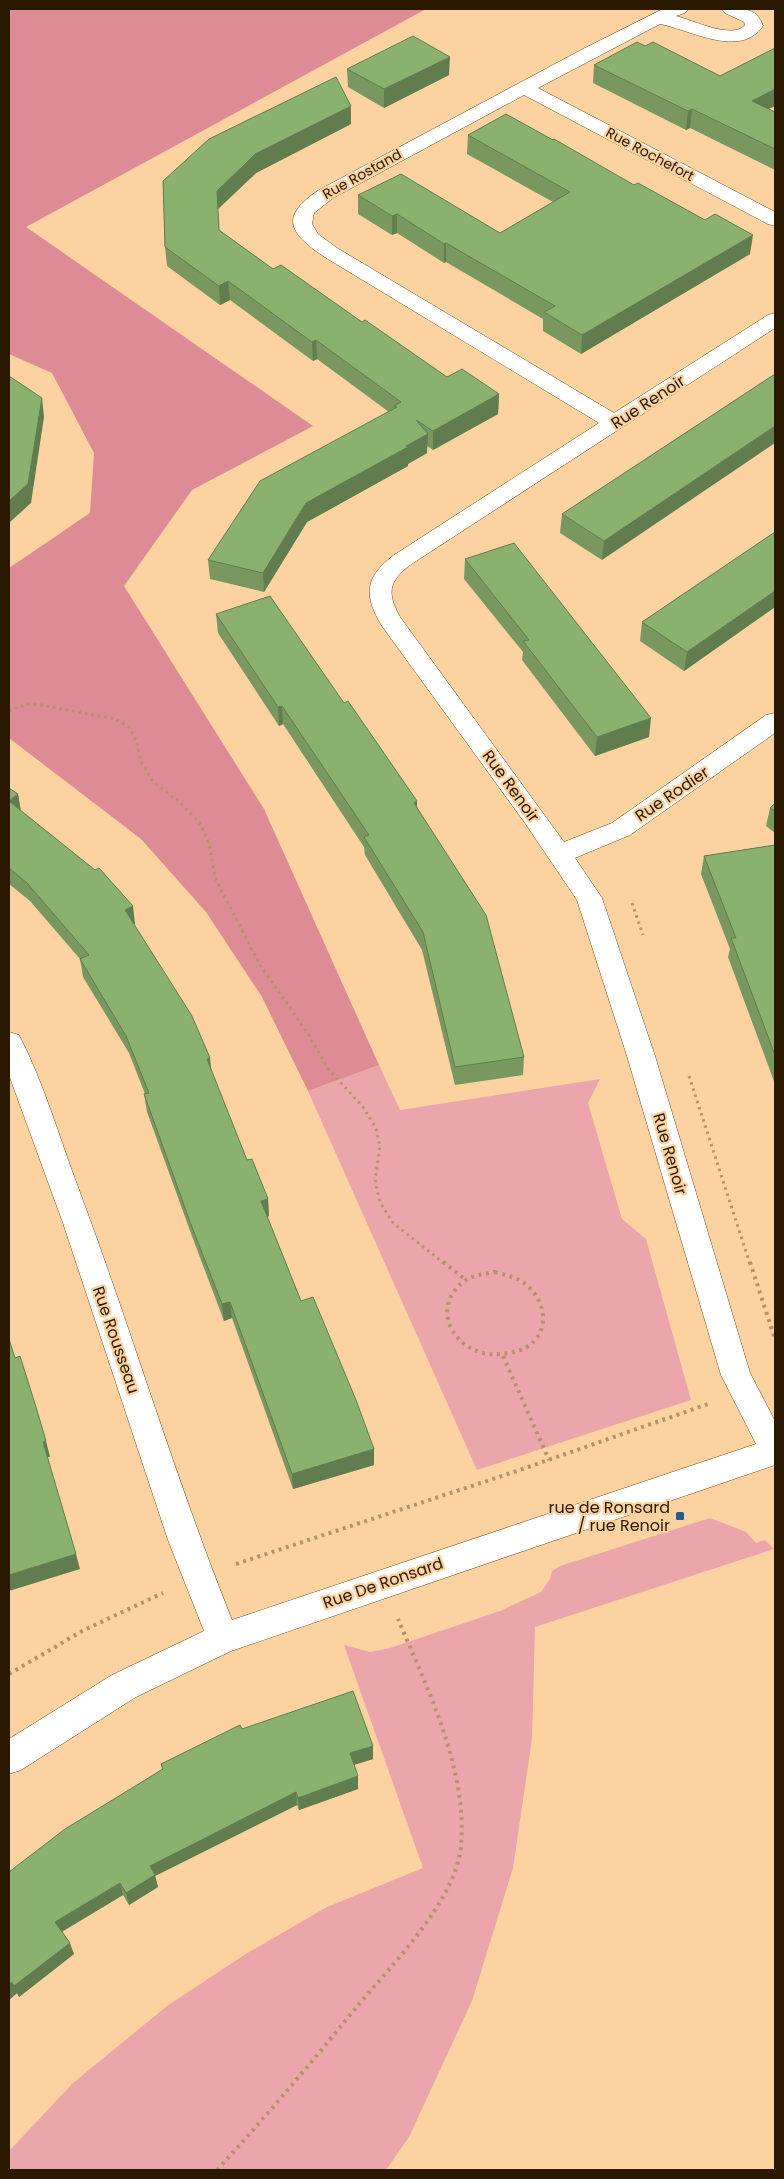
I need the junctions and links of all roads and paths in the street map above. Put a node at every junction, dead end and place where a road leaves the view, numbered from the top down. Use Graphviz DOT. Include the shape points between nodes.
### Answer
graph roads {
  1 [pos="679,9"];
  2 [pos="731,9"];
  3 [pos="659,18"];
  4 [pos="524,88"];
  5 [pos="775,220"];
  6 [pos="775,320"];
  7 [pos="615,423"];
  8 [pos="9,712"];
  9 [pos="775,721"];
  10 [pos="560,854"];
  11 [pos="630,901"];
  12 [pos="646,944"];
  13 [pos="9,1043"];
  14 [pos="686,1066"];
  15 [pos="466,1280"];
  16 [pos="775,1339"];
  17 [pos="503,1356"];
  18 [pos="702,1406"];
  19 [pos="775,1451"];
  20 [pos="549,1460"];
  21 [pos="240,1563"];
  22 [pos="160,1594"];
  23 [pos="405,1637"];
  24 [pos="223,1638"];
  25 [pos="9,1674"];
  26 [pos="9,1758"];
  27 [pos="217,2170"];
  1 -- 3 [label="street, Rue Rostand"];
  2 -- 3 [label="street" via="752,18 754,26 748,33 721,36"];
  3 -- 4 [label="street, Rue Rostand"];
  4 -- 5 [label="street, Rue Rochefort"];
  4 -- 7 [label="street, Rue Rostand" via="316,200 302,218 303,229 330,252"];
  6 -- 7 [label="street, Rue Renoir"];
  7 -- 10 [label="street, Rue Renoir" via="389,569 380,586 379,596 390,620"];
  8 -- 15 [label="path" via="26,704 41,705 115,719 129,727 141,762 153,782 199,822 208,840 216,880 260,966 329,1070 376,1128 380,1147 375,1180 380,1202 393,1223"];
  9 -- 10 [label="street, Rue Rodier" via="621,829"];
  10 -- 19 [label="street, Rue Renoir" via="589,898 597,919 642,1056 736,1375"];
  11 -- 12 [label="path"];
  13 -- 24 [label="street, Rue Rousseau" via="77,1223 184,1540"];
  14 -- 16 [label="path"];
  15 -- 17 [label="path" via="448,1302 447,1316 451,1329 459,1341 472,1350"];
  15 -- 17 [label="path" via="495,1272 512,1275 536,1293 542,1305 544,1319 536,1338 531,1344"];
  17 -- 20 [label="path"];
  18 -- 20 [label="path"];
  19 -- 24 [label="street, Rue De Ronsard"];
  20 -- 21 [label="path"];
  22 -- 25 [label="path" via="91,1626"];
  23 -- 27 [label="path" via="451,1762 459,1802 461,1840 454,1874 422,1927 285,2096"];
  24 -- 26 [label="street, Rue De Ronsard" via="116,1691"];
}
